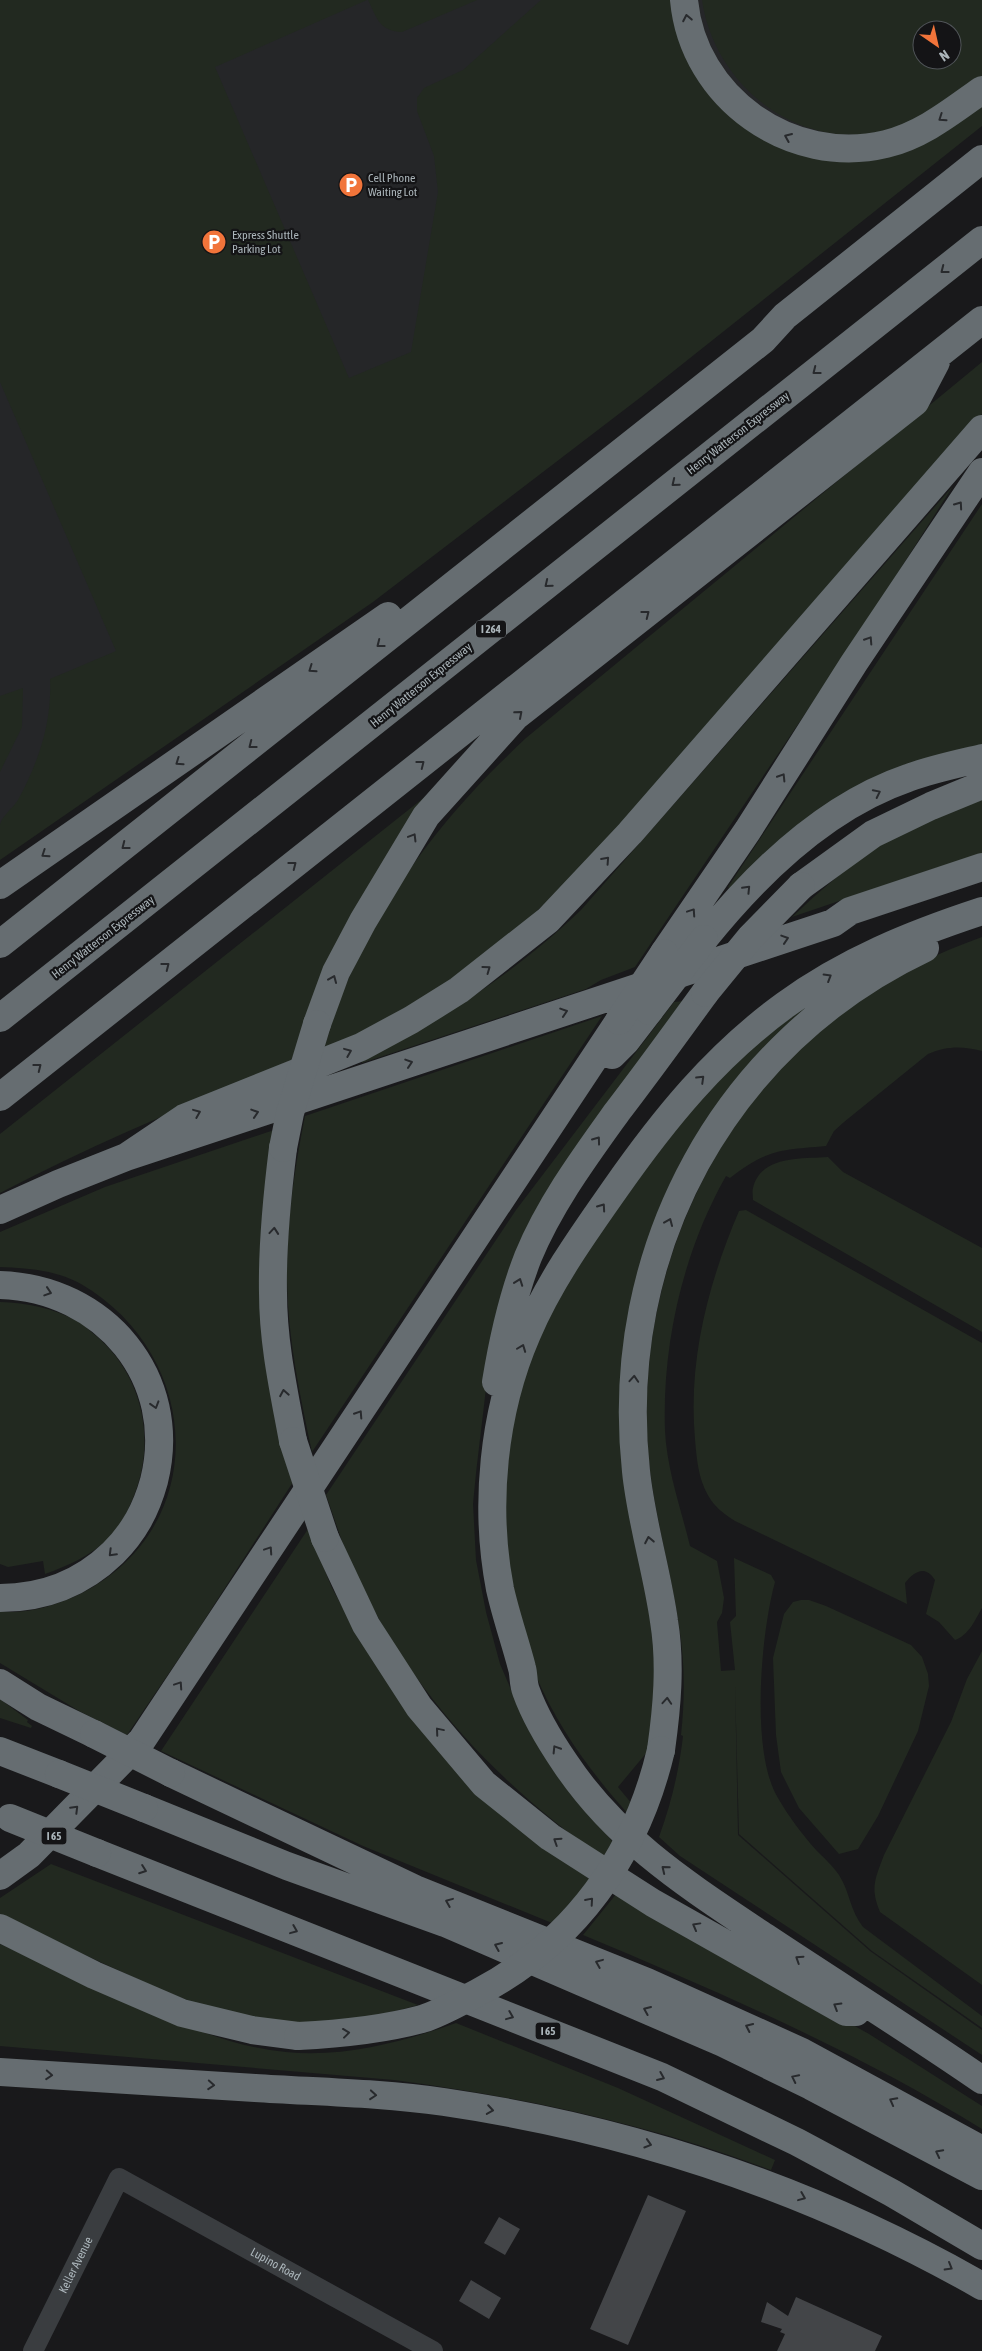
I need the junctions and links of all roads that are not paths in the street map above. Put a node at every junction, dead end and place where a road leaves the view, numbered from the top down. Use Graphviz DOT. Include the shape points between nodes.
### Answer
graph roads {
  1 [pos="684,0"];
  2 [pos="982,90"];
  3 [pos="982,159"];
  4 [pos="982,240"];
  5 [pos="785,316"];
  6 [pos="982,320"];
  7 [pos="940,353"];
  8 [pos="982,429"];
  9 [pos="982,472"];
  10 [pos="982,758"];
  11 [pos="982,785"];
  12 [pos="982,867"];
  13 [pos="0,885"];
  14 [pos="982,887"];
  15 [pos="982,912"];
  16 [pos="833,923"];
  17 [pos="982,924"];
  18 [pos="0,944"];
  19 [pos="0,1018"];
  20 [pos="572,1092"];
  21 [pos="0,1097"];
  22 [pos="126,1157"];
  23 [pos="0,1210"];
  24 [pos="0,1285"];
  25 [pos="0,1598"];
  26 [pos="0,1683"];
  27 [pos="524,1687"];
  28 [pos="0,1752"];
  29 [pos="5,1816"];
  30 [pos="0,1876"];
  31 [pos="0,1928"];
  32 [pos="884,2014"];
  33 [pos="0,2072"];
  34 [pos="982,2080"];
  35 [pos="982,2150"];
  36 [pos="982,2176"];
  37 [pos="119,2178"];
  38 [pos="982,2246"];
  39 [pos="982,2286"];
  40 [pos="33,2351"];
  41 [pos="434,2351"];
  2 -- 1 [label="highway, one-way" via="925,129 887,144 842,149 795,140 752,119 719,88 697,52"];
  3 -- 5 [label="highway"];
  4 -- 19 [label="highway, Henry Watterson Expressway / I 264, one-way"];
  5 -- 13 [label="highway, one-way" via="752,328 395,611"];
  5 -- 18 [label="highway, one-way" via="755,346"];
  6 -- 7 [label="highway"];
  21 -- 7 [label="highway, one-way"];
  32 -- 7 [label="highway, one-way, bridge" via="846,2012 653,1902 550,1836 484,1784 419,1707 366,1625 325,1538 293,1441 279,1359 273,1295 274,1237 290,1112 316,1024 336,972 426,816 516,716 915,402"];
  22 -- 8 [label="highway, one-way" via="184,1118 361,1047 411,1020 473,980 548,920 630,834"];
  20 -- 9 [label="highway, one-way, bridge"];
  20 -- 10 [label="highway, one-way, bridge" via="626,1041 731,905 762,872 814,830 860,800 907,778"];
  27 -- 11 [label="highway, one-way, bridge" via="514,1675 495,1616 484,1552 482,1488 504,1333 529,1256 549,1214 572,1175 705,993 750,938 801,886 872,834"];
  12 -- 16 [label="highway" via="850,911"];
  14 -- 16 [label="highway" via="854,923"];
  27 -- 15 [label="highway, one-way" via="523,1670 509,1629 500,1586 493,1500 496,1458 508,1388 545,1295 569,1255 659,1129 694,1086 738,1043 786,1005 865,956 932,928"];
  22 -- 16 [label="highway, one-way"];
  31 -- 17 [label="highway, one-way, bridge" via="94,1975 182,2013 252,2030 298,2036 378,2029 424,2018 497,1983 534,1957 567,1927 598,1892 616,1863 643,1810 661,1750 668,1687 667,1647 636,1473 633,1398 642,1305 653,1261 666,1229 693,1168 716,1129 740,1093 789,1040 819,1013 882,970"];
  30 -- 20 [label="highway, one-way" via="29,1856 142,1740"];
  22 -- 23 [label="highway"];
  24 -- 25 [label="highway, one-way" via="19,1285 68,1299 105,1323 140,1367 148,1383 160,1431 158,1464 149,1498 135,1528 125,1540 99,1566 68,1584 32,1597"];
  35 -- 26 [label="highway, one-way, bridge" via="802,2052 638,1978 415,1889 38,1707"];
  32 -- 27 [label="highway, one-way" via="702,1896 617,1828 566,1764 547,1735"];
  36 -- 28 [label="highway, one-way, bridge" via="723,2043 445,1923 287,1866"];
  29 -- 38 [label="highway, I 65, one-way, bridge" via="662,2078 797,2142"];
  32 -- 34 [label="highway"];
  33 -- 39 [label="highway, one-way" via="372,2095 442,2102 556,2122 630,2139 736,2172 805,2198 874,2229"];
  37 -- 40 [label="street, Keller Avenue"];
  37 -- 41 [label="street, Lupino Road"];
}
